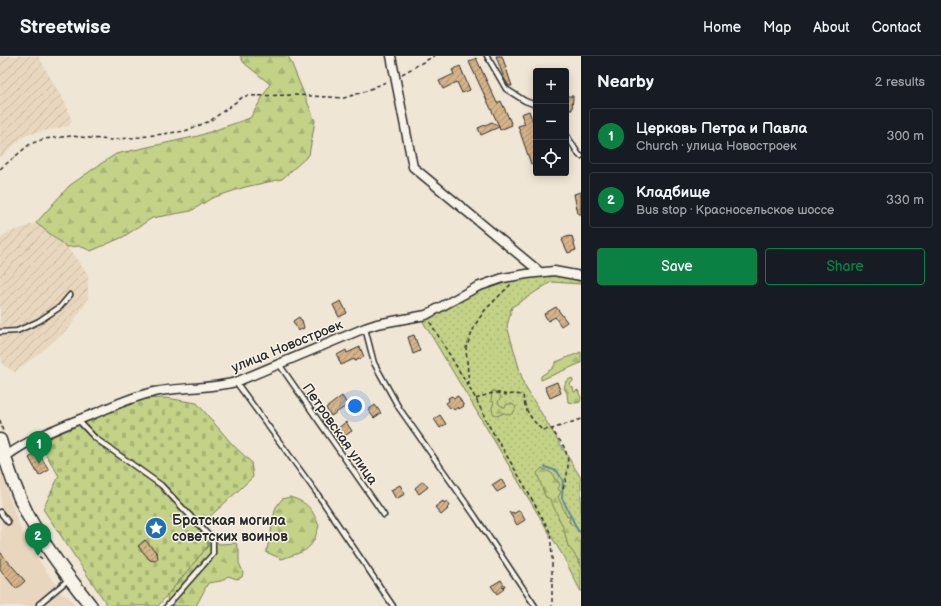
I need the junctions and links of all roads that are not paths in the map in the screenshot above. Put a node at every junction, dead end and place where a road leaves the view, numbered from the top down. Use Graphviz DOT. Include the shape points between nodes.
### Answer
graph roads {
  1 [pos="392,56"];
  2 [pos="487,56"];
  3 [pos="533,104"];
  4 [pos="569,139"];
  5 [pos="581,156"];
  6 [pos="540,272"];
  7 [pos="581,276"];
  8 [pos="70,295"];
  9 [pos="365,328"];
  10 [pos="0,332"];
  11 [pos="279,364"];
  12 [pos="236,382"];
  13 [pos="78,420"];
  14 [pos="2,437"];
  15 [pos="5,457"];
  16 [pos="0,512"];
  17 [pos="384,515"];
  18 [pos="8,522"];
  19 [pos="70,578"];
  20 [pos="39,604"];
  21 [pos="91,606"];
  22 [pos="167,606"];
  23 [pos="393,606"];
  24 [pos="535,606"];
  1 -- 6 [label="street" via="413,167"];
  2 -- 3 [label="lane" via="506,90"];
  4 -- 5 [label="lane"];
  6 -- 7 [label="street, улица Новостроек" via="554,271"];
  6 -- 9 [label="street, улица Новостроек" via="503,278 477,287 426,315"];
  8 -- 10 [label="lane" via="60,307 39,321 17,331"];
  9 -- 11 [label="street, улица Новостроек"];
  9 -- 24 [label="lane" via="374,363 399,408"];
  11 -- 12 [label="street, улица Новостроек"];
  11 -- 17 [label="lane, Петровская улица"];
  12 -- 13 [label="street, улица Новостроек" via="222,386 154,392 134,397"];
  12 -- 23 [label="lane" via="316,492"];
  13 -- 15 [label="street, улица Новостроек" via="28,443"];
  13 -- 22 [label="lane" via="95,438 161,485 213,540 213,554"];
  14 -- 15 [label="main road"];
  15 -- 19 [label="main road" via="21,502 34,528"];
  16 -- 18 [label="lane"];
  19 -- 20 [label="lane"];
  19 -- 21 [label="main road"];
}
